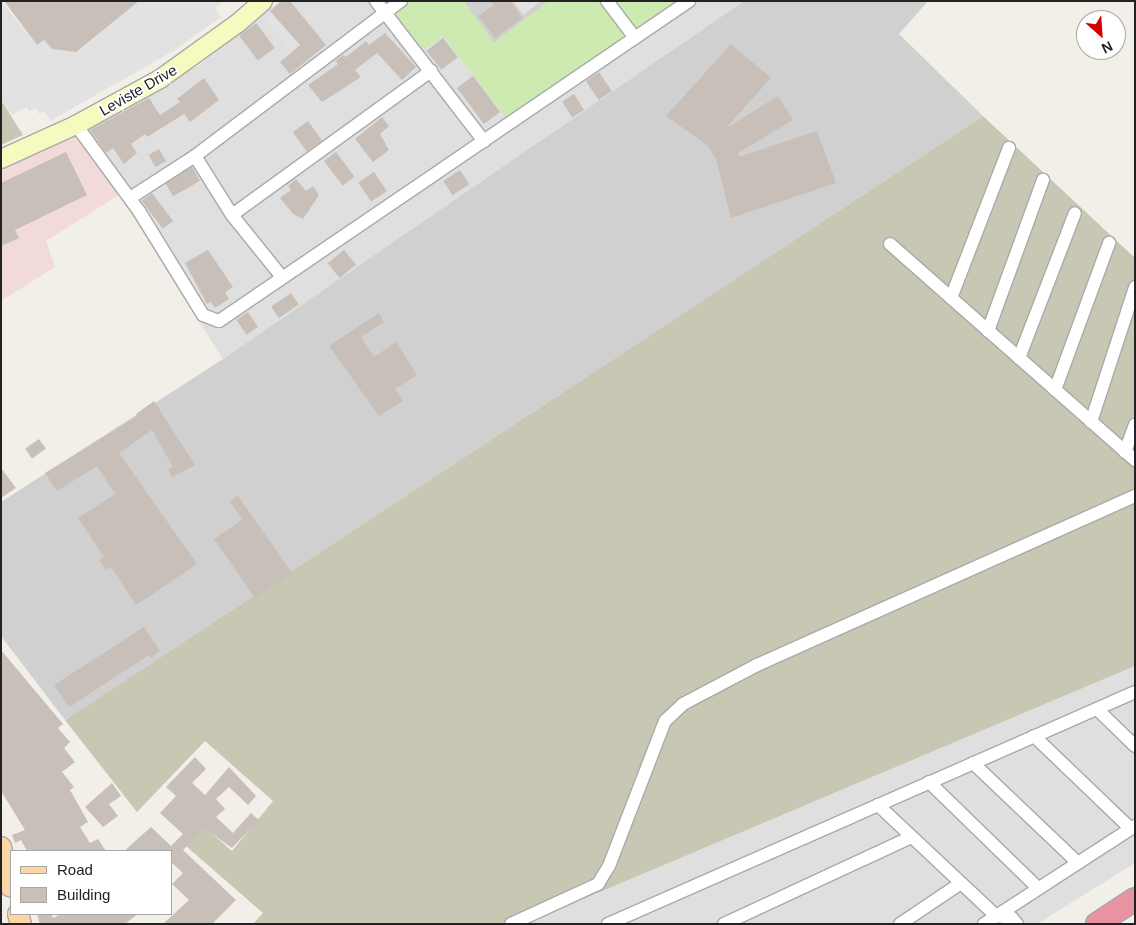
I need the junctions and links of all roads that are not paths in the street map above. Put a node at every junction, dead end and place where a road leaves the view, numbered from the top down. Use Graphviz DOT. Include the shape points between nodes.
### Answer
graph roads {
  1 [pos="263,1"];
  2 [pos="376,1"];
  3 [pos="401,1"];
  4 [pos="608,1"];
  5 [pos="688,2"];
  6 [pos="385,14"];
  7 [pos="635,38"];
  8 [pos="431,71"];
  9 [pos="76,125"];
  10 [pos="484,141"];
  11 [pos="1009,148"];
  12 [pos="1,152"];
  13 [pos="195,156"];
  14 [pos="1,158"];
  15 [pos="1043,180"];
  16 [pos="130,198"];
  17 [pos="1074,212"];
  18 [pos="232,214"];
  19 [pos="1109,243"];
  20 [pos="890,244"];
  21 [pos="281,276"];
  22 [pos="1135,287"];
  23 [pos="951,298"];
  24 [pos="988,331"];
  25 [pos="1019,358"];
  26 [pos="1055,390"];
  27 [pos="1091,422"];
  28 [pos="1135,425"];
  29 [pos="1130,456"];
  30 [pos="1135,496"];
  31 [pos="1135,692"];
  32 [pos="1097,709"];
  33 [pos="1034,736"];
  34 [pos="1135,746"];
  35 [pos="973,763"];
  36 [pos="929,782"];
  37 [pos="878,805"];
  38 [pos="1133,828"];
  39 [pos="911,837"];
  40 [pos="1,847"];
  41 [pos="1078,863"];
  42 [pos="10,883"];
  43 [pos="961,884"];
  44 [pos="1038,888"];
  45 [pos="1135,900"];
  46 [pos="635,919"];
  47 [pos="996,920"];
  48 [pos="511,924"];
  49 [pos="608,924"];
  50 [pos="724,924"];
  51 [pos="900,924"];
  52 [pos="984,924"];
  53 [pos="1017,924"];
  54 [pos="1097,924"];
  1 -- 9 [label="main road, Leviste Drive" via="238,24 178,67"];
  1 -- 12 [label="main road, Leviste Drive" via="118,95"];
  2 -- 6 [label="street"];
  3 -- 6 [label="street"];
  4 -- 7 [label="street"];
  5 -- 7 [label="street"];
  6 -- 8 [label="street"];
  6 -- 13 [label="street"];
  7 -- 10 [label="street"];
  8 -- 10 [label="street"];
  8 -- 18 [label="street"];
  9 -- 14 [label="main road, Leviste Drive"];
  9 -- 16 [label="street"];
  10 -- 21 [label="street"];
  11 -- 23 [label="street"];
  13 -- 16 [label="street"];
  13 -- 18 [label="street"];
  15 -- 24 [label="street"];
  16 -- 21 [label="street" via="203,315 210,320 226,319"];
  17 -- 25 [label="street"];
  18 -- 21 [label="street"];
  19 -- 26 [label="street"];
  20 -- 23 [label="street"];
  22 -- 27 [label="street"];
  23 -- 24 [label="street"];
  24 -- 25 [label="street"];
  25 -- 26 [label="street"];
  26 -- 27 [label="street"];
  27 -- 29 [label="street"];
  28 -- 29 [label="street"];
  30 -- 48 [label="street" via="757,665 683,704 665,722 609,866 598,884"];
  31 -- 32 [label="street"];
  32 -- 33 [label="street"];
  32 -- 34 [label="street"];
  33 -- 35 [label="street"];
  33 -- 38 [label="street"];
  35 -- 36 [label="street"];
  35 -- 41 [label="street"];
  36 -- 37 [label="street"];
  36 -- 44 [label="street"];
  37 -- 39 [label="street"];
  37 -- 46 [label="street"];
  38 -- 41 [label="street"];
  39 -- 43 [label="street"];
  39 -- 50 [label="street"];
  40 -- 42 [label="main road"];
  41 -- 44 [label="street"];
  43 -- 47 [label="street"];
  43 -- 51 [label="street"];
  44 -- 47 [label="street"];
  45 -- 54 [label="highway"];
  46 -- 49 [label="street"];
  47 -- 52 [label="street"];
  47 -- 53 [label="street" via="1012,918"];
}
